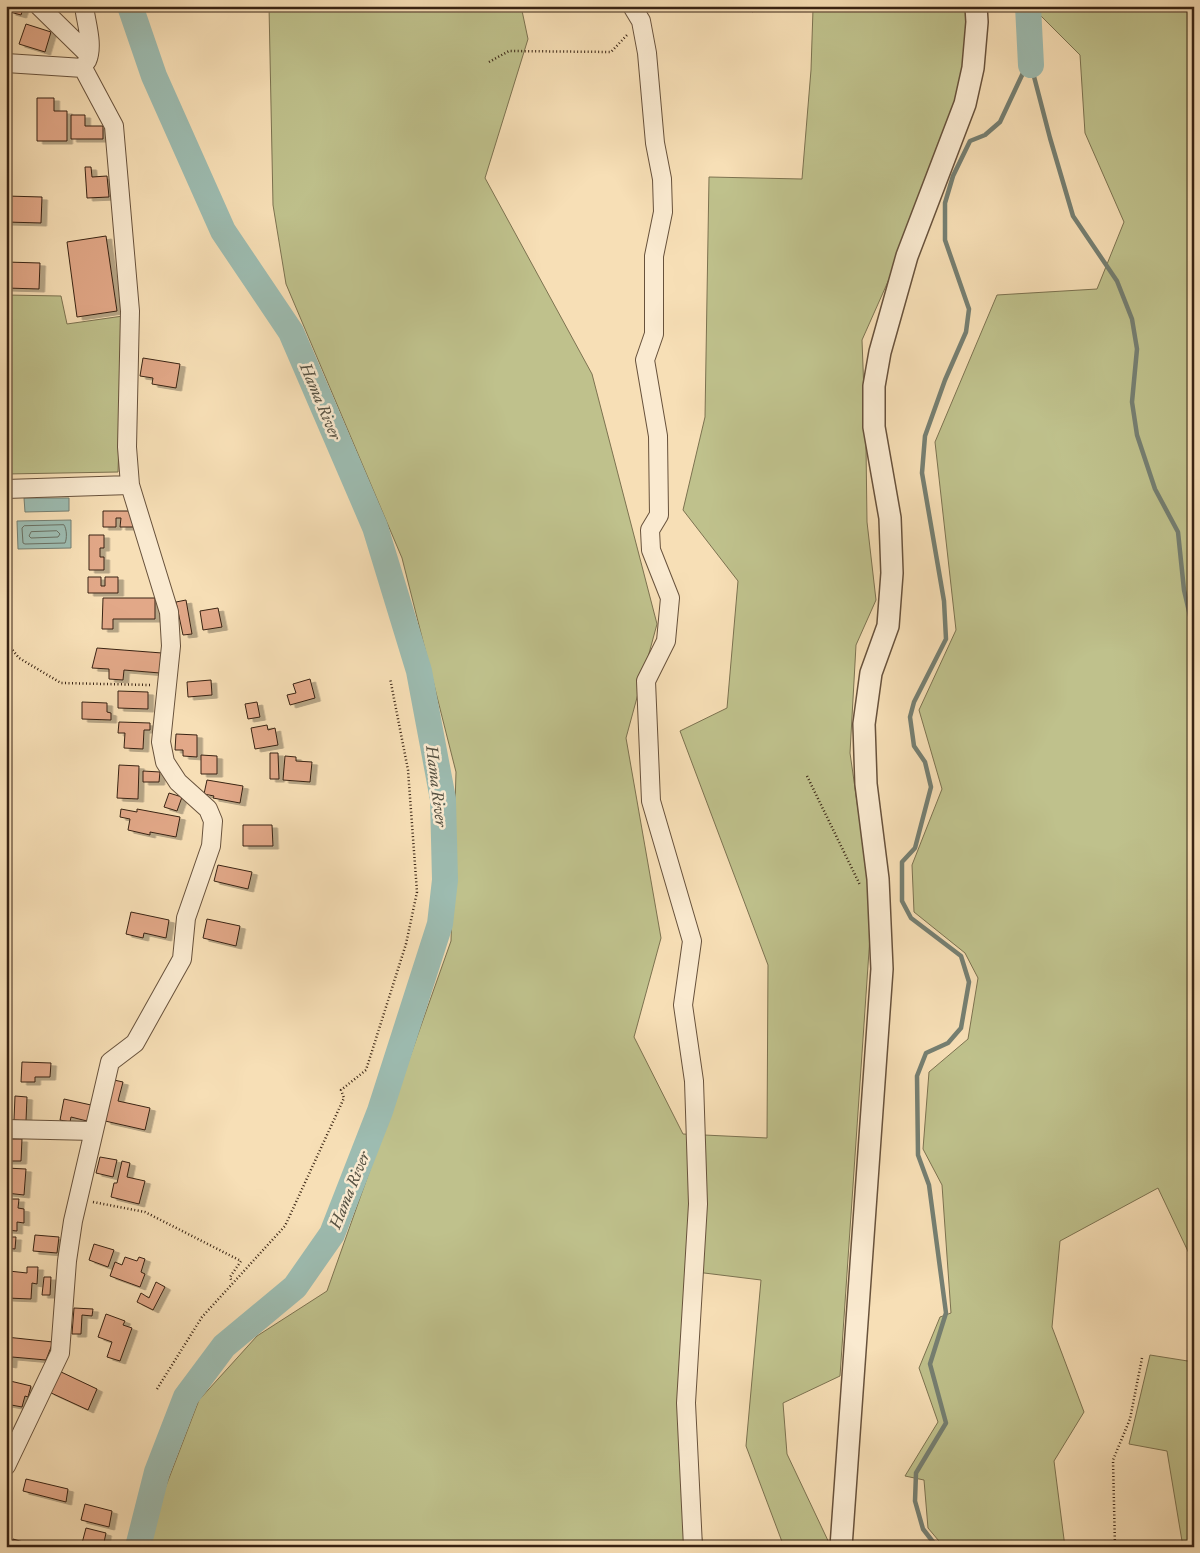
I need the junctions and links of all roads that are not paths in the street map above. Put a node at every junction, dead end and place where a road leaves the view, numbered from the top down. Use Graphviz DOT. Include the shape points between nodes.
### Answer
graph roads {
  1 [pos="39,6"];
  2 [pos="84,6"];
  3 [pos="976,6"];
  4 [pos="637,14"];
  5 [pos="86,62"];
  6 [pos="6,63"];
  7 [pos="130,485"];
  8 [pos="6,489"];
  9 [pos="6,1129"];
  10 [pos="94,1131"];
  11 [pos="6,1466"];
  12 [pos="693,1547"];
  13 [pos="840,1547"];
  1 -- 5 [label="street"];
  2 -- 5 [label="street" via="90,46"];
  3 -- 13 [label="street" via="973,68 964,104 907,256 880,352 874,386 874,427 890,518 892,573 888,626 871,674 864,724 866,784 878,879 882,969"];
  4 -- 12 [label="street" via="647,53 663,212 654,256 654,334 645,360 658,436 659,515 650,530 651,550 670,598 666,641 646,681 651,801 692,941 683,1005 694,1082 698,1204 686,1403"];
  5 -- 6 [label="street"];
  5 -- 7 [label="street" via="114,126 130,311 127,447"];
  7 -- 8 [label="street"];
  7 -- 10 [label="street" via="169,612 171,646 161,742 165,762 178,782 208,809 213,821 211,846 186,918 182,959 135,1043 110,1062"];
  9 -- 10 [label="street"];
  10 -- 11 [label="street" via="72,1221 60,1353"];
}
